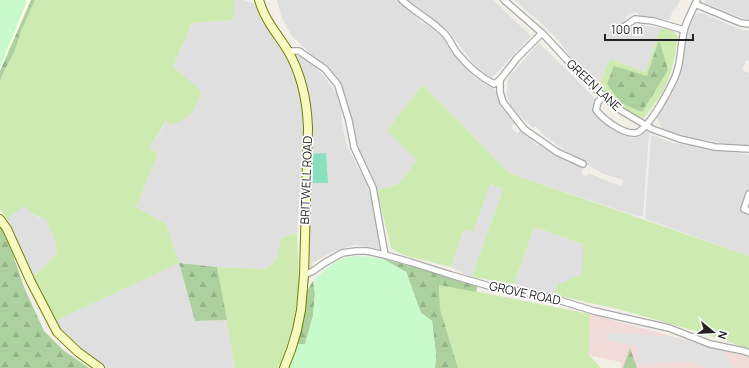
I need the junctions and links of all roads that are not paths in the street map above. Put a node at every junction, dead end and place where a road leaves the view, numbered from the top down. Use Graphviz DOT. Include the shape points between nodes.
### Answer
graph roads {
  1 [pos="259,0"];
  2 [pos="402,0"];
  3 [pos="504,0"];
  4 [pos="510,2"];
  5 [pos="696,2"];
  6 [pos="749,24"];
  7 [pos="622,28"];
  8 [pos="684,30"];
  9 [pos="542,33"];
  10 [pos="288,51"];
  11 [pos="500,80"];
  12 [pos="603,96"];
  13 [pos="647,125"];
  14 [pos="749,149"];
  15 [pos="583,164"];
  16 [pos="749,194"];
  17 [pos="749,211"];
  18 [pos="0,219"];
  19 [pos="385,255"];
  20 [pos="304,275"];
  21 [pos="749,353"];
  22 [pos="100,368"];
  23 [pos="284,368"];
  1 -- 10 [label="street, BRITWELL ROAD" via="266,18"];
  2 -- 11 [label="street" via="445,34 458,54 484,79 494,84"];
  3 -- 4 [label="street, GREEN LANE"];
  4 -- 9 [label="street, GREEN LANE"];
  5 -- 6 [label="street" via="741,23"];
  5 -- 8 [label="street"];
  7 -- 8 [label="street" via="635,19"];
  8 -- 13 [label="street" via="678,69 666,95"];
  9 -- 11 [label="street"];
  9 -- 12 [label="street, GREEN LANE"];
  10 -- 19 [label="street" via="299,51 325,69 338,85 354,148 373,188"];
  10 -- 20 [label="street, BRITWELL ROAD" via="300,78 307,108"];
  11 -- 15 [label="street" via="503,102 524,129 557,152"];
  12 -- 13 [label="street, GREEN LANE" via="622,111"];
  12 -- 13 [label="street" via="596,110 616,127 635,134"];
  13 -- 14 [label="street, GREEN LANE" via="680,139 715,147"];
  16 -- 17 [label="street" via="744,209"];
  18 -- 22 [label="street" via="57,332"];
  19 -- 20 [label="street, GROVE ROAD" via="367,251 342,253"];
  19 -- 21 [label="street, GROVE ROAD" via="489,286 555,299 594,312 669,328 710,344"];
  20 -- 23 [label="street, BRITWELL ROAD" via="297,330"];
}
